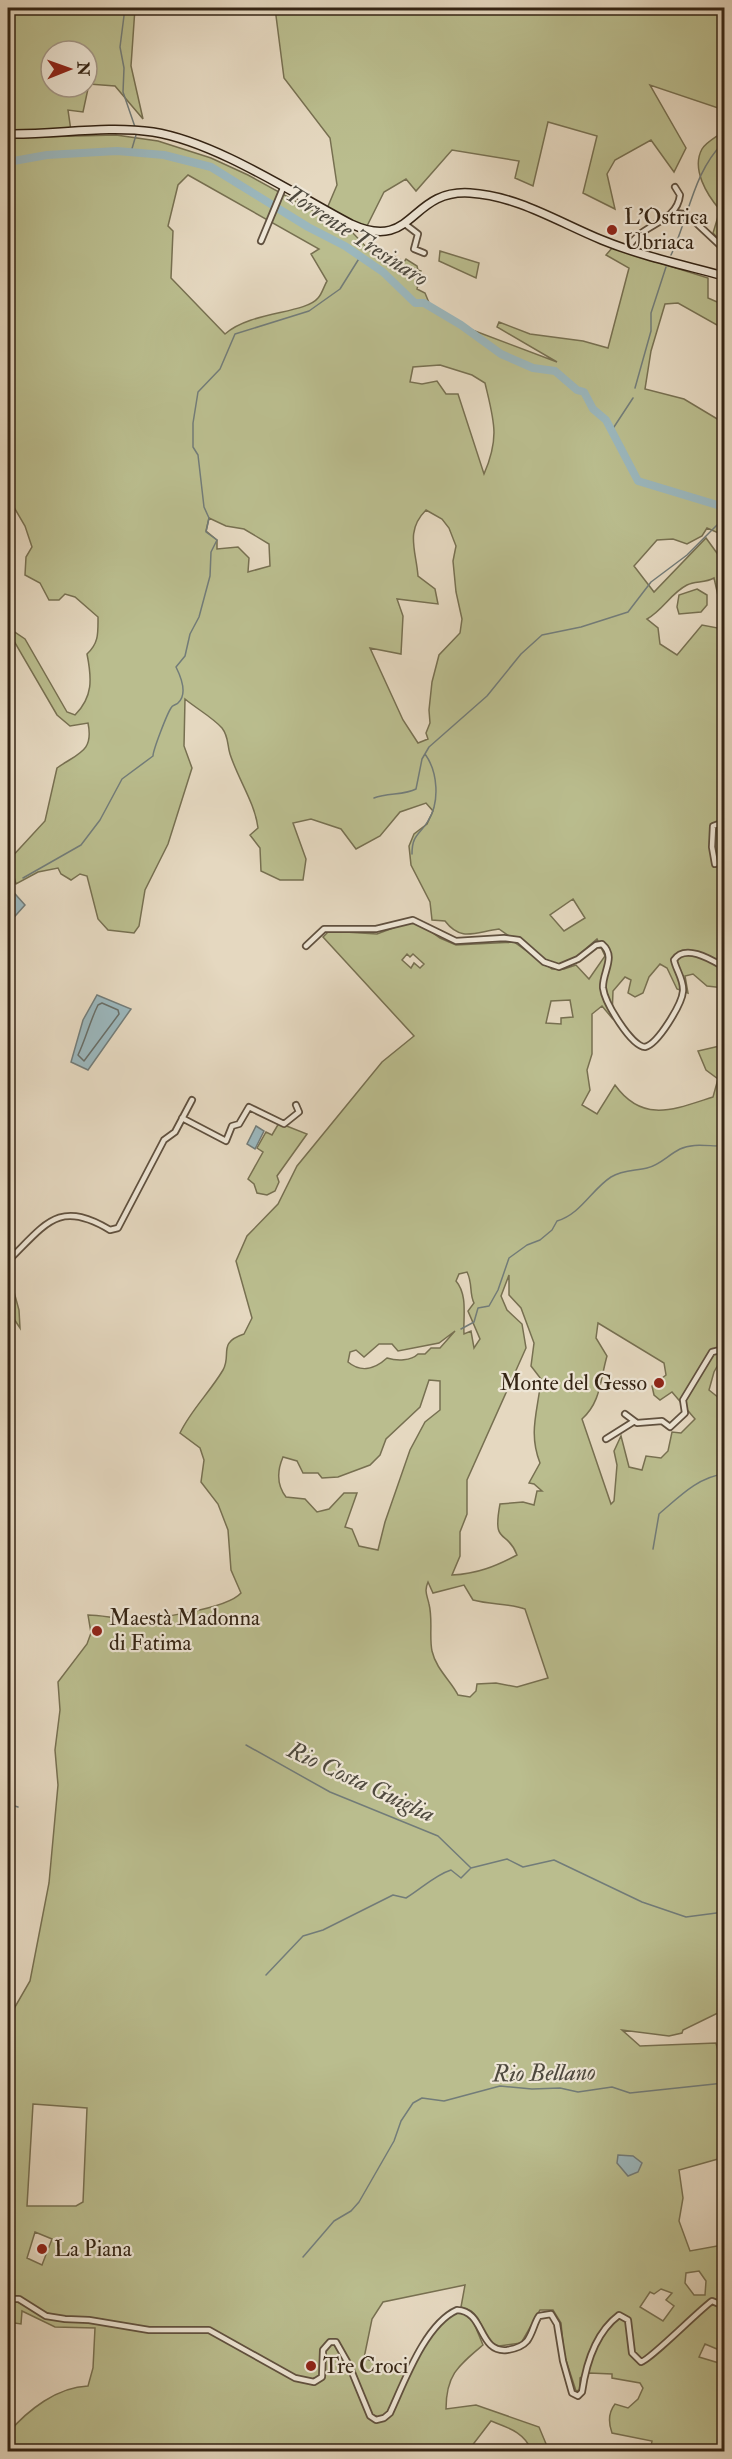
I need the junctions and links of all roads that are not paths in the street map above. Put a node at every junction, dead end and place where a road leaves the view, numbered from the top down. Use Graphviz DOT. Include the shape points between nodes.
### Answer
graph roads {
  1 [pos="8,134"];
  2 [pos="675,187"];
  3 [pos="283,188"];
  4 [pos="674,213"];
  5 [pos="686,214"];
  6 [pos="692,219"];
  7 [pos="405,224"];
  8 [pos="261,241"];
  9 [pos="628,249"];
  10 [pos="724,249"];
  11 [pos="424,254"];
  12 [pos="724,276"];
  13 [pos="724,822"];
  14 [pos="715,864"];
  15 [pos="306,946"];
  16 [pos="724,967"];
  17 [pos="192,1100"];
  18 [pos="296,1105"];
  19 [pos="182,1118"];
  20 [pos="8,1258"];
  21 [pos="724,1349"];
  22 [pos="625,1414"];
  23 [pos="633,1422"];
  24 [pos="606,1439"];
  25 [pos="8,2299"];
  26 [pos="724,2306"];
  1 -- 3 [label="main road" via="156,132 196,144"];
  2 -- 4 [label="street" via="680,195"];
  3 -- 7 [label="main road" via="368,231 389,232"];
  3 -- 8 [label="street"];
  4 -- 5 [label="street"];
  4 -- 9 [label="street" via="632,241"];
  6 -- 10 [label="street"];
  7 -- 9 [label="main road" via="438,196 474,193 533,208"];
  7 -- 11 [label="street" via="418,234 414,249"];
  9 -- 12 [label="main road"];
  13 -- 14 [label="street" via="713,826"];
  15 -- 16 [label="street" via="324,928 376,929 408,920 420,921 456,941 519,940 544,962 555,966 567,965 602,944 610,958 603,980 606,998 631,1038 645,1047 658,1040 683,994 676,956 704,955"];
  17 -- 19 [label="street"];
  18 -- 19 [label="street" via="299,1112 284,1124 249,1107 239,1124 232,1126 226,1141"];
  19 -- 20 [label="street" via="175,1132 164,1140 118,1228 110,1230 91,1219 70,1214 45,1225"];
  21 -- 23 [label="street" via="711,1352 683,1400 683,1416 670,1426 662,1421"];
  22 -- 23 [label="street"];
  23 -- 24 [label="street"];
  25 -- 26 [label="street" via="19,2300 46,2316 65,2319 149,2330 209,2330 308,2382 322,2377 323,2350 330,2342 336,2342 370,2416 376,2420 390,2413 427,2339 457,2310 472,2316 491,2347 500,2351 525,2344 539,2316 551,2314 557,2324 572,2393 578,2396 587,2362 609,2324 619,2315 628,2320 632,2353 641,2362 712,2301"];
}
